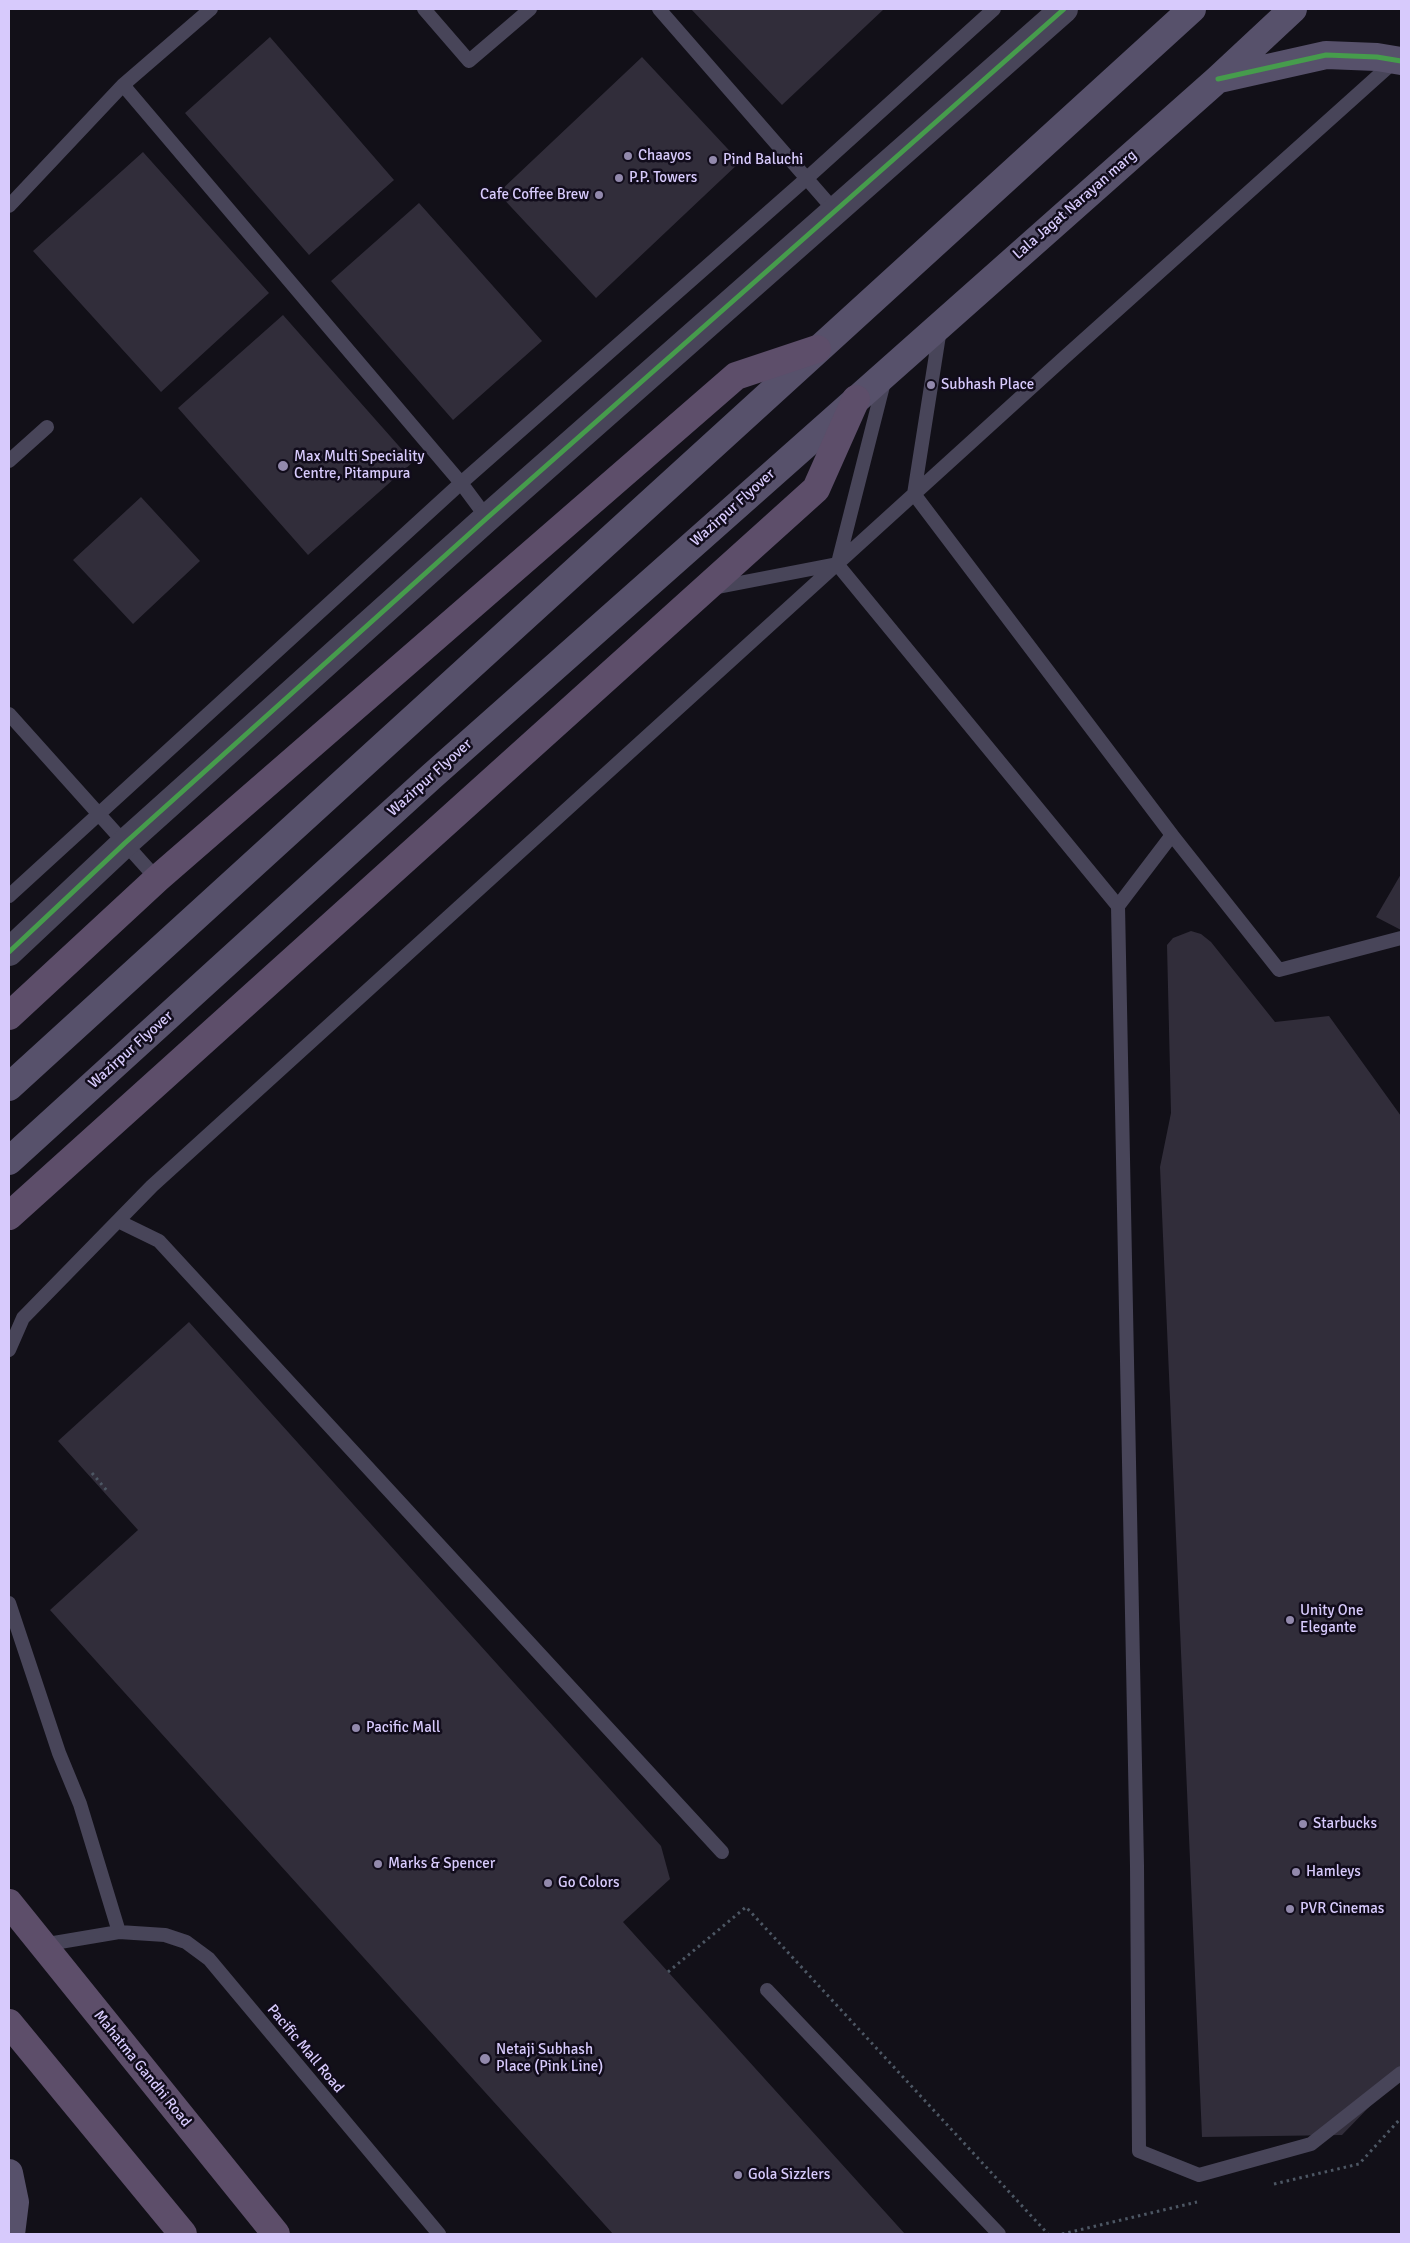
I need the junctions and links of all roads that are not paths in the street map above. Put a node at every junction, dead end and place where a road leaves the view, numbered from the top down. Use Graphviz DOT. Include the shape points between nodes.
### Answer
graph roads {
  1 [pos="211,9"];
  2 [pos="424,9"];
  3 [pos="530,9"];
  4 [pos="659,9"];
  5 [pos="994,9"];
  6 [pos="1064,9"];
  7 [pos="1192,9"];
  8 [pos="1293,9"];
  9 [pos="1400,60"];
  10 [pos="1218,79"];
  11 [pos="123,85"];
  12 [pos="806,179"];
  13 [pos="10,203"];
  14 [pos="835,210"];
  15 [pos="941,323"];
  16 [pos="817,349"];
  17 [pos="887,371"];
  18 [pos="856,399"];
  19 [pos="47,427"];
  20 [pos="10,459"];
  21 [pos="461,483"];
  22 [pos="914,494"];
  23 [pos="487,518"];
  24 [pos="837,564"];
  25 [pos="703,589"];
  26 [pos="9,714"];
  27 [pos="98,815"];
  28 [pos="1172,835"];
  29 [pos="125,843"];
  30 [pos="157,879"];
  31 [pos="9,896"];
  32 [pos="1118,906"];
  33 [pos="1401,938"];
  34 [pos="9,952"];
  35 [pos="9,1016"];
  36 [pos="9,1087"];
  37 [pos="9,1161"];
  38 [pos="9,1216"];
  39 [pos="118,1221"];
  40 [pos="9,1350"];
  41 [pos="9,1603"];
  42 [pos="722,1852"];
  43 [pos="9,1903"];
  44 [pos="119,1932"];
  45 [pos="42,1945"];
  46 [pos="767,1990"];
  47 [pos="9,2023"];
  48 [pos="1401,2073"];
  49 [pos="9,2173"];
  50 [pos="11,2234"];
  51 [pos="183,2234"];
  52 [pos="276,2234"];
  53 [pos="439,2234"];
  54 [pos="999,2234"];
  1 -- 11 [label="lane"];
  2 -- 3 [label="lane" via="469,62"];
  4 -- 12 [label="lane"];
  5 -- 12 [label="lane"];
  6 -- 14 [label="street"];
  7 -- 16 [label="main road"];
  8 -- 10 [label="main road, Lala Jagat Narayan marg"];
  9 -- 10 [label="main road" via="1326,56"];
  9 -- 22 [label="lane"];
  10 -- 15 [label="main road, Lala Jagat Narayan marg"];
  11 -- 13 [label="lane"];
  11 -- 21 [label="lane"];
  12 -- 14 [label="lane"];
  12 -- 21 [label="lane"];
  14 -- 23 [label="street"];
  15 -- 17 [label="main road, Lala Jagat Narayan marg"];
  15 -- 22 [label="lane"];
  16 -- 30 [label="main road" via="736,376"];
  16 -- 36 [label="main road"];
  17 -- 18 [label="main road, Lala Jagat Narayan marg"];
  17 -- 24 [label="lane"];
  18 -- 25 [label="main road" via="816,489"];
  18 -- 37 [label="main road, Wazirpur Flyover" via="432,776"];
  19 -- 20 [label="lane"];
  21 -- 23 [label="lane"];
  21 -- 27 [label="lane"];
  22 -- 24 [label="lane"];
  22 -- 28 [label="lane"];
  23 -- 29 [label="street"];
  24 -- 25 [label="lane"];
  24 -- 32 [label="lane"];
  24 -- 39 [label="lane" via="152,1186"];
  25 -- 38 [label="main road"];
  26 -- 27 [label="lane"];
  27 -- 29 [label="lane"];
  27 -- 31 [label="lane"];
  28 -- 32 [label="lane"];
  28 -- 33 [label="lane" via="1279,970"];
  29 -- 30 [label="lane"];
  29 -- 34 [label="street"];
  30 -- 35 [label="main road"];
  32 -- 48 [label="lane" via="1137,1856 1139,2151 1199,2175 1311,2144"];
  39 -- 40 [label="lane" via="22,1318"];
  39 -- 42 [label="lane" via="159,1241"];
  41 -- 44 [label="lane" via="53,1736 80,1804"];
  43 -- 45 [label="main road, Mahatma Gandhi Road"];
  44 -- 45 [label="lane, Pacific Mall Road"];
  44 -- 53 [label="lane, Pacific Mall Road" via="165,1935 186,1942 209,1959"];
  45 -- 52 [label="main road, Mahatma Gandhi Road"];
  46 -- 54 [label="lane"];
  47 -- 51 [label="main road"];
  49 -- 50 [label="main road" via="15,2202"];
}
